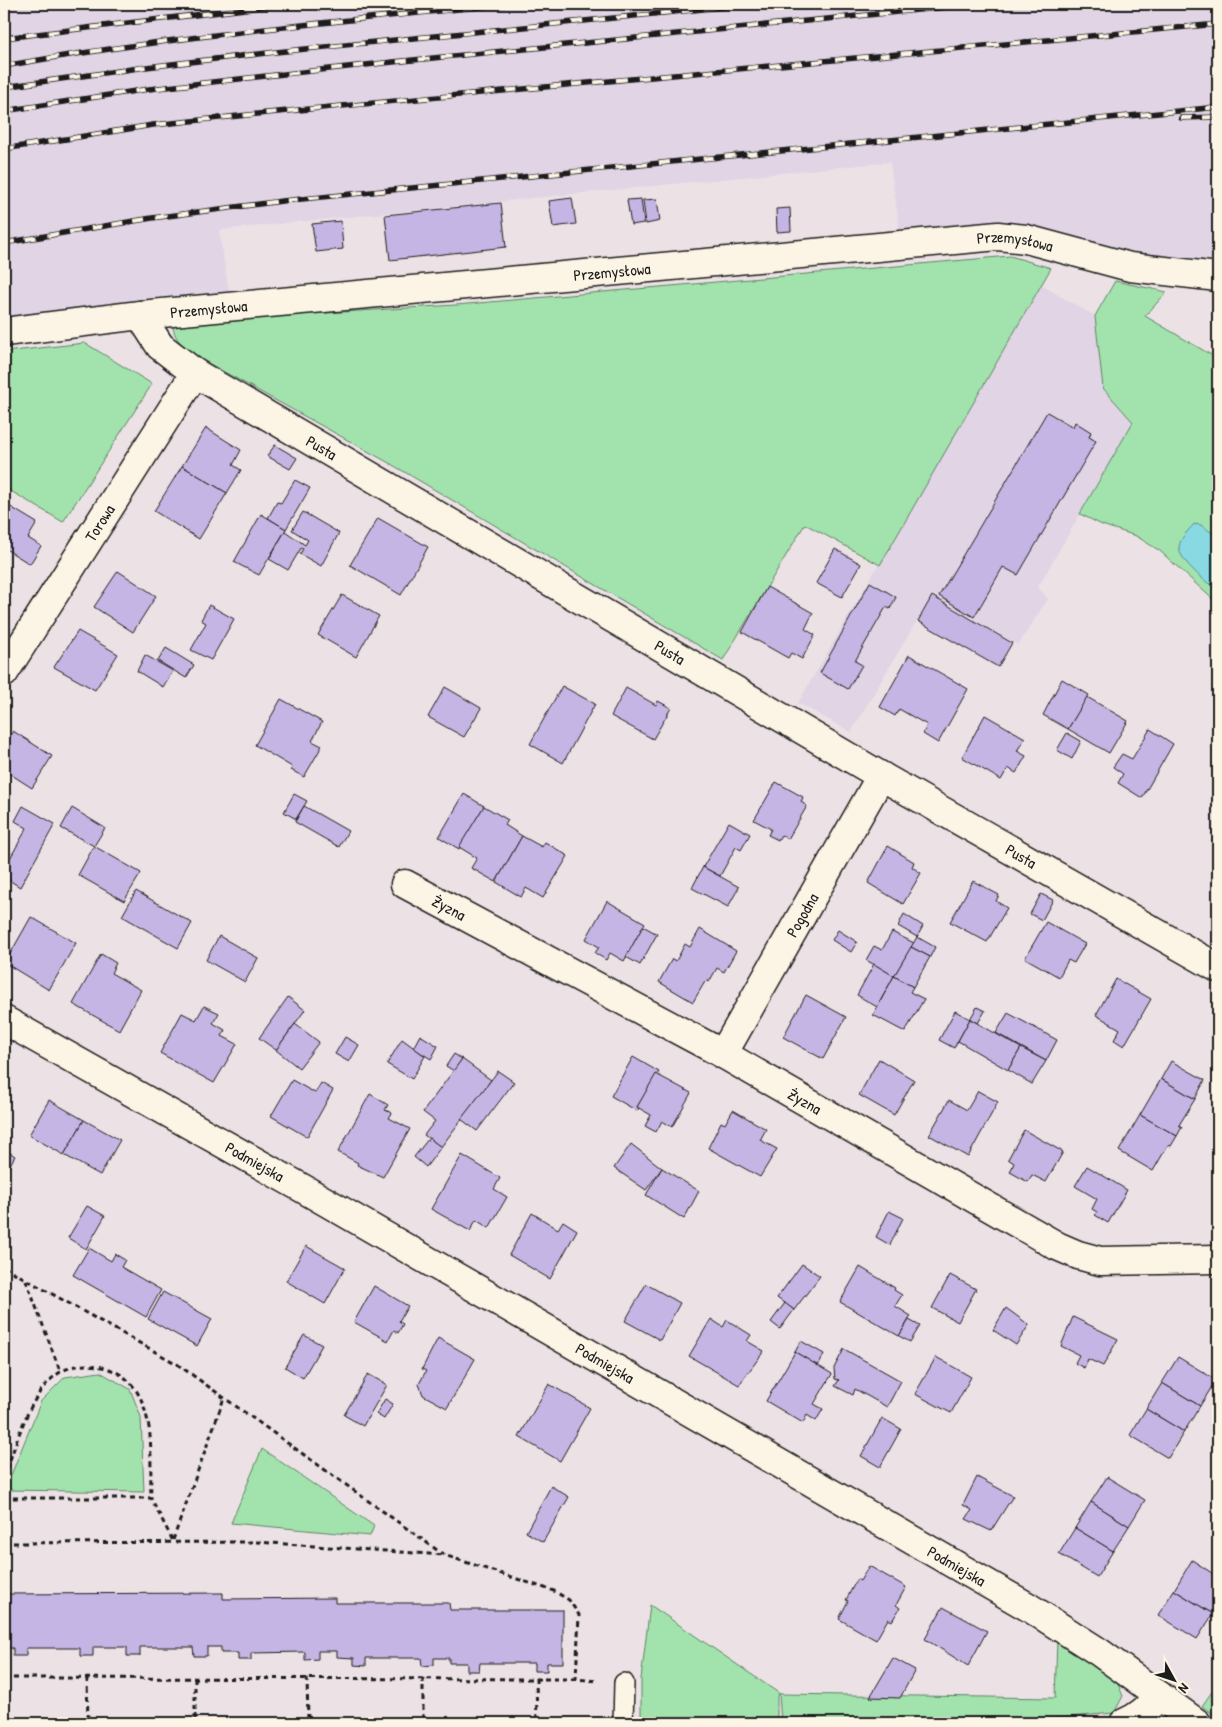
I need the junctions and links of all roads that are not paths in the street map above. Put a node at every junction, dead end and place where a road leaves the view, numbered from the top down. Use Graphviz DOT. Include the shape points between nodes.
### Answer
graph roads {
  1 [pos="1218,277"];
  2 [pos="140,315"];
  3 [pos="4,332"];
  4 [pos="195,373"];
  5 [pos="4,673"];
  6 [pos="881,776"];
  7 [pos="404,884"];
  8 [pos="1218,968"];
  9 [pos="4,1020"];
  10 [pos="723,1054"];
  11 [pos="1218,1259"];
  12 [pos="624,1683"];
  13 [pos="1159,1695"];
  14 [pos="623,1723"];
  15 [pos="1124,1723"];
  16 [pos="1197,1723"];
  1 -- 2 [label="street, Przemysłowa" via="1130,267 1026,239 998,236"];
  2 -- 3 [label="street, Przemysłowa"];
  2 -- 4 [label="street, Pusta" via="160,346"];
  4 -- 5 [label="street, Torowa"];
  4 -- 6 [label="street, Pusta"];
  6 -- 8 [label="street, Pusta"];
  6 -- 10 [label="street, Pogodna"];
  7 -- 10 [label="street, Żyzna"];
  9 -- 13 [label="street, Podmiejska" via="1030,1608"];
  10 -- 11 [label="street, Żyzna" via="1078,1256 1100,1261"];
  12 -- 14 [label="lane"];
  13 -- 15 [label="street" via="1148,1709"];
  13 -- 16 [label="street, Podmiejska"];
}
